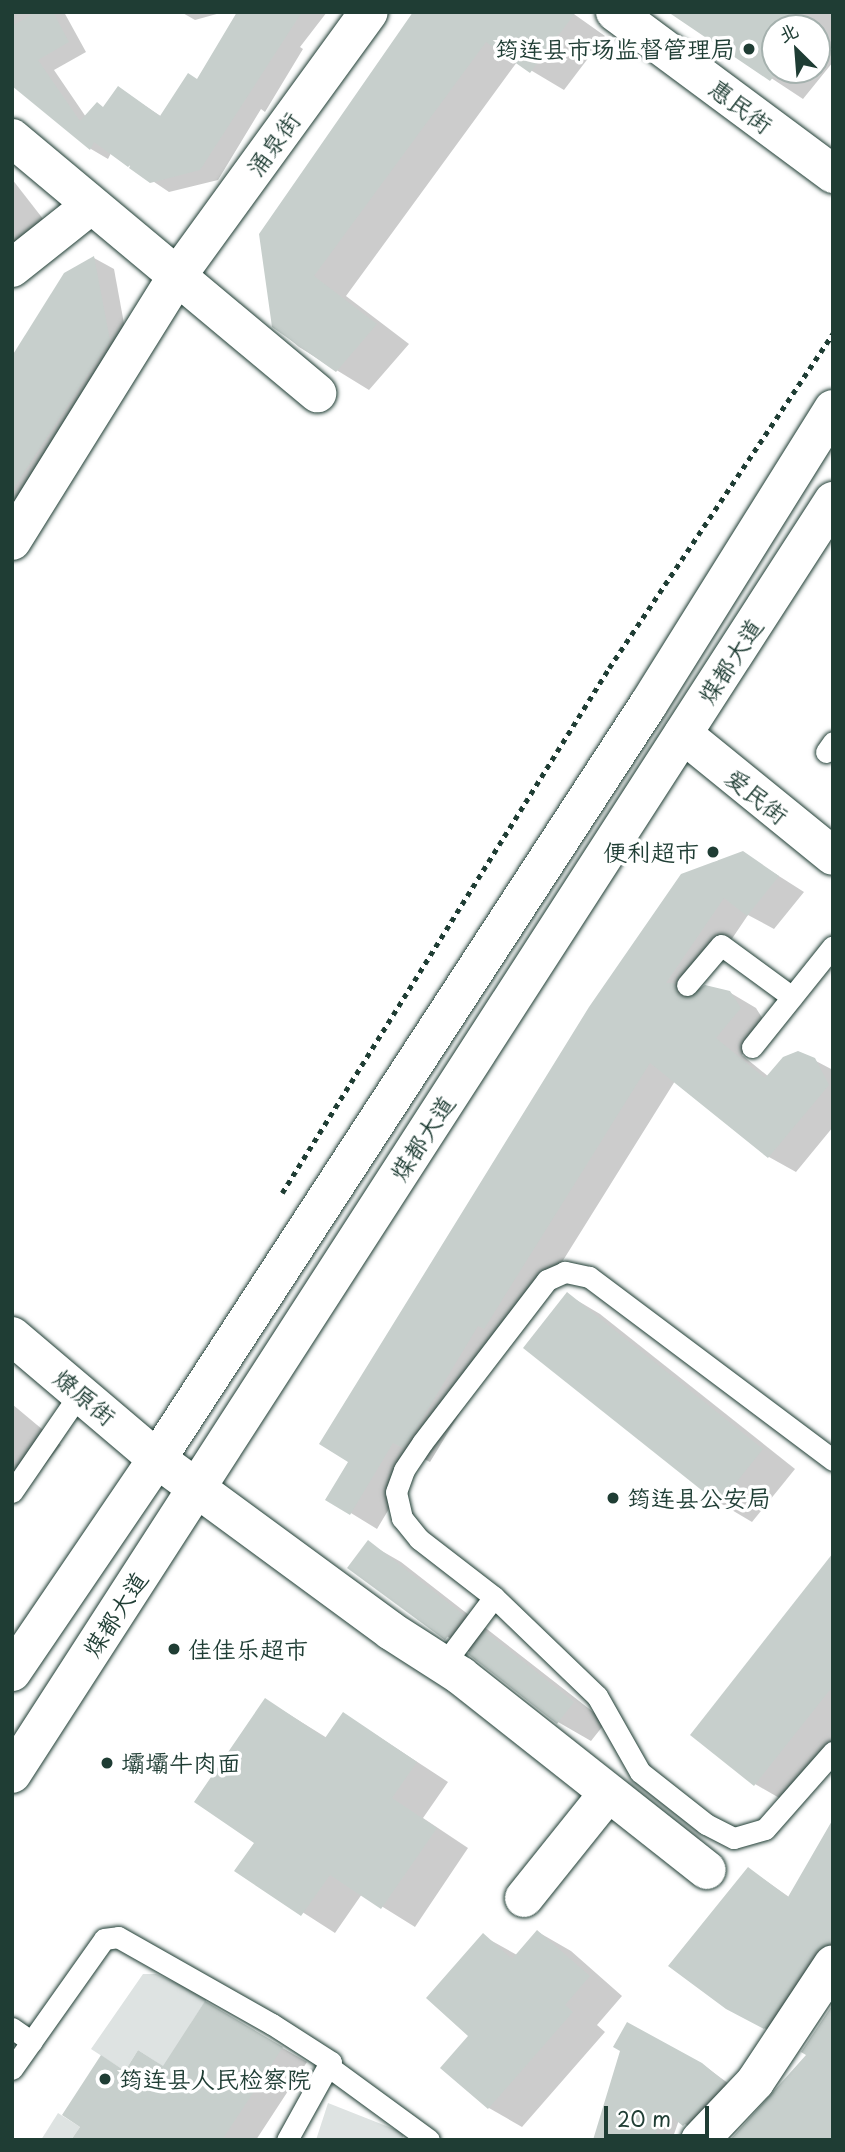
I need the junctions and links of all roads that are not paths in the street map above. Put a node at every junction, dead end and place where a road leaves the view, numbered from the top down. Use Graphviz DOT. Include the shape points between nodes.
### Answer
graph roads {
  1 [pos="369,12"];
  2 [pos="615,12"];
  3 [pos="12,138"];
  4 [pos="833,174"];
  5 [pos="90,205"];
  6 [pos="12,268"];
  7 [pos="177,276"];
  8 [pos="317,393"];
  9 [pos="833,409"];
  10 [pos="833,501"];
  11 [pos="12,541"];
  12 [pos="648,705"];
  13 [pos="683,734"];
  14 [pos="833,856"];
  15 [pos="833,946"];
  16 [pos="687,985"];
  17 [pos="792,997"];
  18 [pos="752,1047"];
  19 [pos="12,1336"];
  20 [pos="80,1393"];
  21 [pos="157,1459"];
  22 [pos="833,1461"];
  23 [pos="197,1488"];
  24 [pos="12,1492"];
  25 [pos="494,1597"];
  26 [pos="443,1665"];
  27 [pos="12,1672"];
  28 [pos="833,1752"];
  29 [pos="12,1774"];
  30 [pos="608,1793"];
  31 [pos="707,1870"];
  32 [pos="524,1898"];
  33 [pos="833,1964"];
  34 [pos="12,2028"];
  35 [pos="32,2042"];
  36 [pos="328,2066"];
  37 [pos="12,2069"];
  38 [pos="287,2140"];
  39 [pos="429,2140"];
  40 [pos="700,2140"];
  1 -- 7 [label="main road, 涌泉街"];
  2 -- 4 [label="main road, 惠民街"];
  3 -- 5 [label="main road"];
  5 -- 6 [label="main road"];
  5 -- 7 [label="main road"];
  7 -- 8 [label="main road"];
  7 -- 11 [label="main road, 涌泉街"];
  9 -- 12 [label="main road, 煤都大道"];
  10 -- 13 [label="main road, 煤都大道"];
  12 -- 13 [label="main road, 爱民街"];
  12 -- 21 [label="main road, 煤都大道"];
  13 -- 14 [label="main road, 爱民街"];
  13 -- 23 [label="main road, 煤都大道"];
  15 -- 17 [label="lane"];
  16 -- 17 [label="lane" via="721,945"];
  17 -- 18 [label="lane"];
  19 -- 20 [label="main road, 燎原街"];
  20 -- 21 [label="main road, 燎原街"];
  20 -- 24 [label="lane"];
  21 -- 23 [label="main road, 燎原街"];
  21 -- 27 [label="main road, 煤都大道"];
  22 -- 25 [label="lane" via="589,1277 565,1272 547,1280 538,1291 422,1443 396,1492 402,1518 419,1539"];
  23 -- 26 [label="main road, 燎原街"];
  23 -- 29 [label="main road, 煤都大道"];
  25 -- 26 [label="lane"];
  25 -- 28 [label="lane" via="597,1696 640,1772 706,1824 734,1838 765,1829"];
  26 -- 30 [label="main road, 燎原街"];
  30 -- 31 [label="main road, 燎原街"];
  30 -- 32 [label="main road"];
  33 -- 40 [label="main road" via="755,2081"];
  34 -- 35 [label="lane"];
  35 -- 36 [label="lane" via="104,1939 118,1937 272,2024 331,2062"];
  35 -- 37 [label="lane"];
  36 -- 38 [label="lane"];
  36 -- 39 [label="lane"];
}
